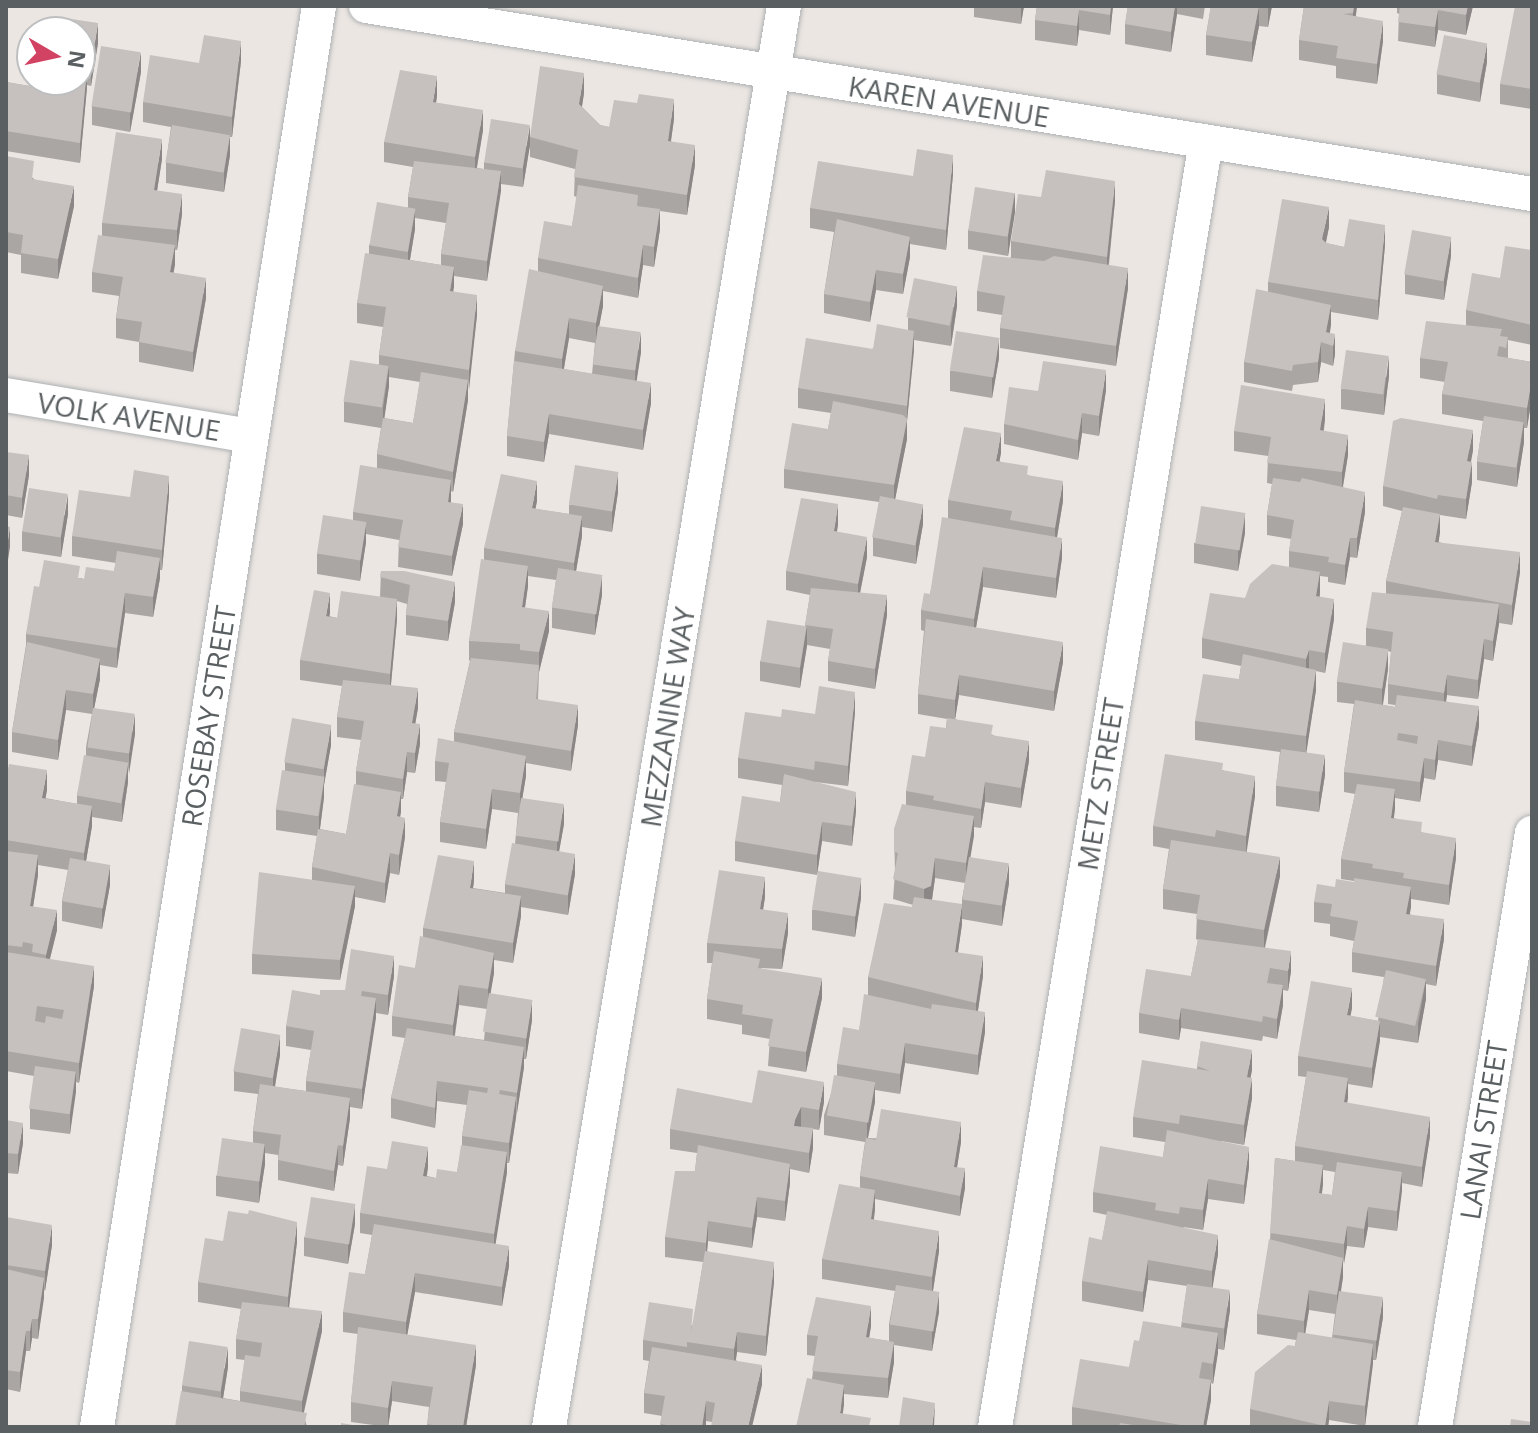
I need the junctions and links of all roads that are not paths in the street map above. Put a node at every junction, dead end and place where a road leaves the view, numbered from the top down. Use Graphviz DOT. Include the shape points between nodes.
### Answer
graph roads {
  1 [pos="319,6"];
  2 [pos="366,6"];
  3 [pos="784,6"];
  4 [pos="773,73"];
  5 [pos="1206,142"];
  6 [pos="1532,194"];
  7 [pos="6,395"];
  8 [pos="252,436"];
  9 [pos="1532,833"];
  10 [pos="97,1427"];
  11 [pos="549,1427"];
  12 [pos="995,1427"];
  13 [pos="1435,1427"];
  1 -- 8 [label="street, ROSEBAY STREET"];
  2 -- 4 [label="street, KAREN AVENUE"];
  3 -- 4 [label="street, MEZZANINE WAY"];
  4 -- 5 [label="street, KAREN AVENUE"];
  4 -- 11 [label="street, MEZZANINE WAY"];
  5 -- 6 [label="street, KAREN AVENUE"];
  5 -- 12 [label="street, METZ STREET"];
  7 -- 8 [label="street, VOLK AVENUE"];
  8 -- 10 [label="street, ROSEBAY STREET"];
  9 -- 13 [label="street, LANAI STREET"];
}
